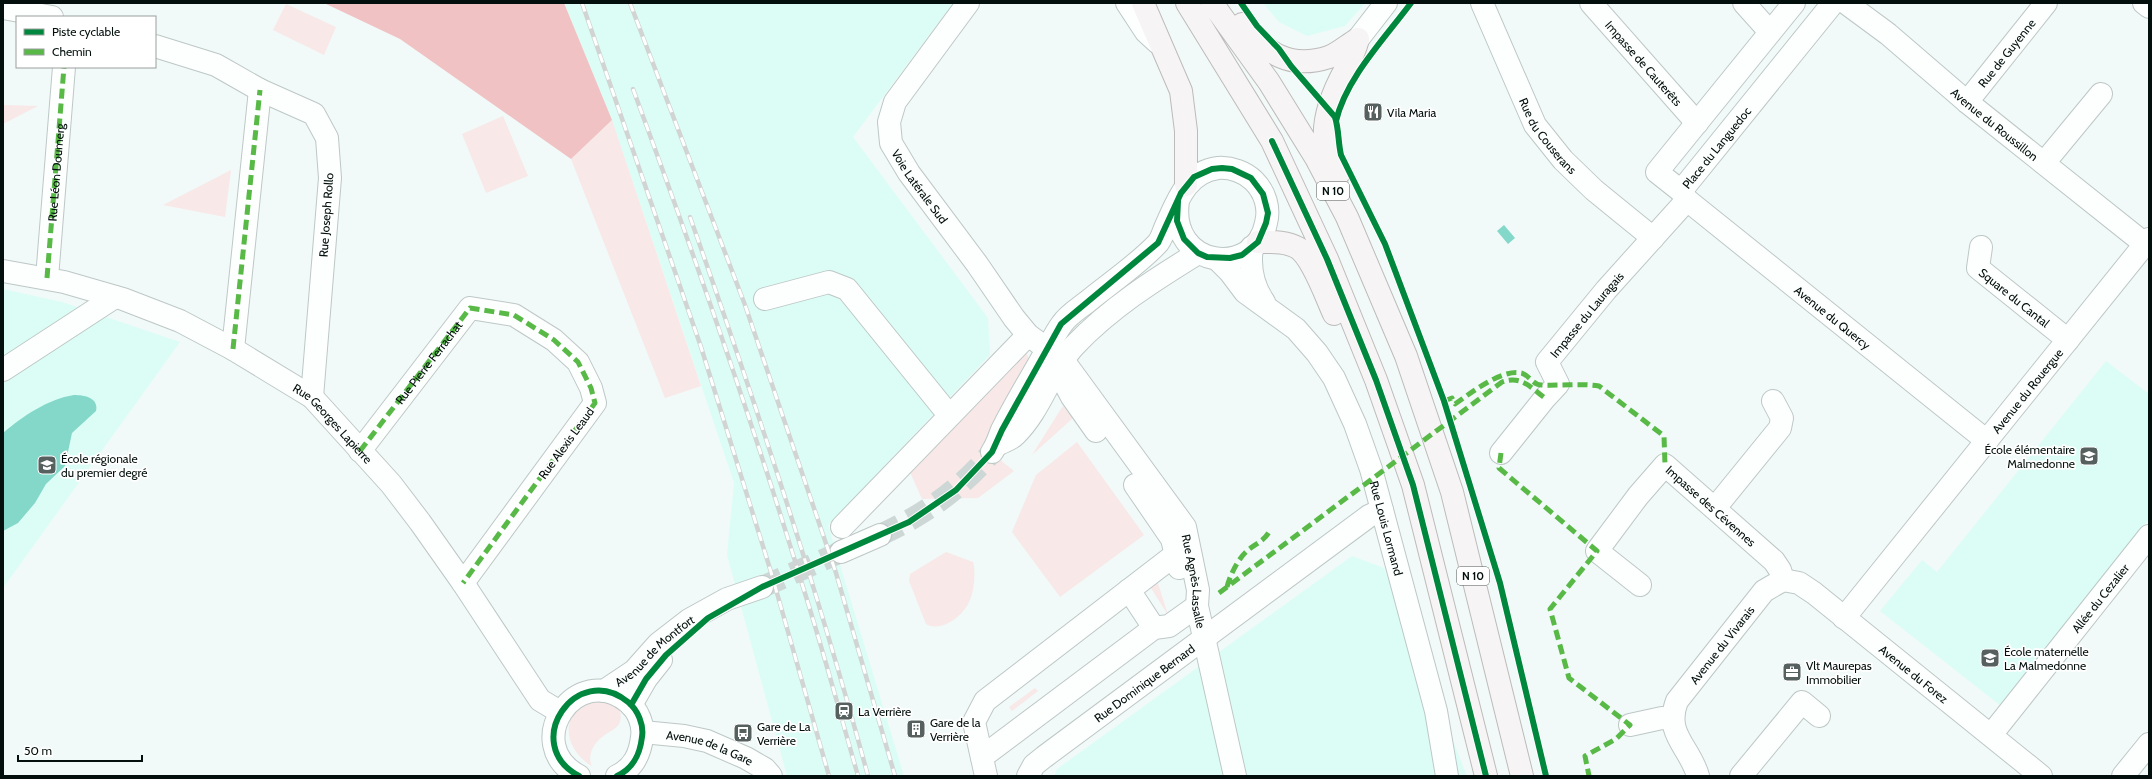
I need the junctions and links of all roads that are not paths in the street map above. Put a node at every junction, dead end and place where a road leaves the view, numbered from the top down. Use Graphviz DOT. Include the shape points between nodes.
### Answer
graph roads {
  1 [pos="968,3"];
  2 [pos="1126,3"];
  3 [pos="1143,3"];
  4 [pos="1187,3"];
  5 [pos="1386,3"];
  6 [pos="1482,3"];
  7 [pos="1591,3"];
  8 [pos="1744,3"];
  9 [pos="1794,3"];
  10 [pos="1833,3"];
  11 [pos="1846,3"];
  12 [pos="2046,3"];
  13 [pos="2144,3"];
  14 [pos="2149,7"];
  15 [pos="3,8"];
  16 [pos="1218,11"];
  17 [pos="47,16"];
  18 [pos="1770,32"];
  19 [pos="1358,39"];
  20 [pos="156,46"];
  21 [pos="1164,49"];
  22 [pos="64,68"];
  23 [pos="260,90"];
  24 [pos="2102,94"];
  25 [pos="1967,102"];
  26 [pos="1697,123"];
  27 [pos="2044,164"];
  28 [pos="1182,193"];
  29 [pos="1684,196"];
  30 [pos="1653,238"];
  31 [pos="2147,241"];
  32 [pos="1158,243"];
  33 [pos="1255,244"];
  34 [pos="1981,247"];
  35 [pos="1208,256"];
  36 [pos="3,271"];
  37 [pos="47,278"];
  38 [pos="115,297"];
  39 [pos="765,299"];
  40 [pos="1269,309"];
  41 [pos="514,315"];
  42 [pos="1028,335"];
  43 [pos="2068,340"];
  44 [pos="233,349"];
  45 [pos="1056,358"];
  46 [pos="3,370"];
  47 [pos="1413,379"];
  48 [pos="1376,380"];
  49 [pos="312,397"];
  50 [pos="1773,401"];
  51 [pos="949,415"];
  52 [pos="1987,441"];
  53 [pos="994,448"];
  54 [pos="360,451"];
  55 [pos="1501,453"];
  56 [pos="1715,508"];
  57 [pos="1382,510"];
  58 [pos="842,527"];
  59 [pos="880,535"];
  60 [pos="2149,536"];
  61 [pos="841,552"];
  62 [pos="1176,554"];
  63 [pos="1783,580"];
  64 [pos="463,583"];
  65 [pos="1640,585"];
  66 [pos="1129,590"];
  67 [pos="1197,606"];
  68 [pos="1844,618"];
  69 [pos="1154,628"];
  70 [pos="1204,637"];
  71 [pos="604,691"];
  72 [pos="631,705"];
  73 [pos="560,712"];
  74 [pos="1819,716"];
  75 [pos="1672,718"];
  76 [pos="1630,725"];
  77 [pos="643,732"];
  78 [pos="1991,735"];
  79 [pos="2148,746"];
  80 [pos="984,766"];
  81 [pos="579,776"];
  82 [pos="617,776"];
  83 [pos="771,776"];
  84 [pos="1028,776"];
  85 [pos="1235,776"];
  86 [pos="1447,776"];
  87 [pos="1486,776"];
  88 [pos="1522,776"];
  89 [pos="1698,776"];
  90 [pos="1741,776"];
  91 [pos="2041,776"];
  92 [pos="2123,776"];
  1 -- 42 [label="street, Voie Latérale Sud" via="891,109 891,143 909,173"];
  2 -- 21 [label="street" via="1146,32"];
  3 -- 21 [label="main road"];
  4 -- 48 [label="main road, N 10" via="1272,141 1326,259"];
  5 -- 19 [label="street"];
  6 -- 30 [label="street, Rue du Couserans" via="1535,125 1563,160 1594,190"];
  7 -- 26 [label="street, Impasse de Cauterêts"];
  8 -- 18 [label="street"];
  9 -- 18 [label="street, Place du Languedoc"];
  10 -- 29 [label="street, Place du Languedoc"];
  11 -- 25 [label="street, Avenue du Roussillon" via="1888,34"];
  12 -- 25 [label="street, Rue de Guyenne"];
  13 -- 14 [label="street"];
  15 -- 17 [label="street"];
  16 -- 19 [label="main road" via="1240,22 1265,48 1285,58 1305,61 1330,56"];
  16 -- 47 [label="main road, N 10" via="1269,82 1316,158 1344,210 1406,356"];
  18 -- 26 [label="street, Place du Languedoc"];
  19 -- 47 [label="main road" via="1354,55 1329,109 1325,140 1330,159 1367,230 1417,352"];
  20 -- 23 [label="street, Rue Joseph Rollo" via="216,65"];
  21 -- 28 [label="main road" via="1180,91 1186,131"];
  22 -- 37 [label="street, Rue Léon Doumerg"];
  23 -- 44 [label="street"];
  23 -- 49 [label="street, Rue Joseph Rollo" via="314,114 327,138 330,178"];
  24 -- 27 [label="street"];
  25 -- 27 [label="street, Avenue du Roussillon"];
  26 -- 29 [label="street, Place du Languedoc" via="1657,172"];
  27 -- 31 [label="street, Avenue du Roussillon"];
  28 -- 32 [label="street"];
  28 -- 33 [label="street" via="1194,177 1212,169 1232,169 1251,178 1263,194 1268,213 1263,233"];
  28 -- 35 [label="street" via="1177,221 1180,230 1184,239"];
  29 -- 30 [label="street, Impasse du Lauragais"];
  29 -- 52 [label="street, Avenue du Quercy"];
  30 -- 55 [label="street, Impasse du Lauragais" via="1584,315 1547,362 1558,384"];
  31 -- 43 [label="street, Avenue du Rouergue"];
  32 -- 45 [label="street" via="1123,286 1070,333"];
  32 -- 45 [label="street" via="1061,324"];
  33 -- 35 [label="street" via="1242,254 1230,258"];
  33 -- 40 [label="street, Rue Louis Lormand" via="1250,260 1252,276 1258,294"];
  33 -- 48 [label="main road" via="1286,243 1298,248 1308,258 1358,367"];
  34 -- 43 [label="street, Square du Cantal" via="1978,268"];
  35 -- 40 [label="street, Rue Louis Lormand" via="1230,272 1245,292"];
  35 -- 45 [label="street" via="1157,278 1135,292 1075,345"];
  36 -- 37 [label="street, Rue Georges Lapierre"];
  37 -- 38 [label="street, Rue Georges Lapierre"];
  38 -- 44 [label="street, Rue Georges Lapierre" via="180,321"];
  38 -- 46 [label="street"];
  39 -- 51 [label="street" via="829,282 847,289"];
  40 -- 57 [label="street, Rue Louis Lormand" via="1296,329 1334,378 1357,430"];
  41 -- 54 [label="street, Rue Pierre Ferrachat" via="470,308"];
  41 -- 64 [label="street, Rue Alexis Leaud" via="554,340 578,362 591,388 595,403"];
  42 -- 45 [label="street, Voie Latérale Sud"];
  42 -- 51 [label="street"];
  43 -- 52 [label="street, Avenue du Rouergue"];
  44 -- 49 [label="street, Rue Georges Lapierre"];
  45 -- 53 [label="street" via="1044,396 1015,436"];
  45 -- 62 [label="street, Rue Agnès Lassalle" via="1081,411 1162,522"];
  45 -- 67 [label="street, Rue Agnès Lassalle" via="1185,527 1198,590"];
  47 -- 88 [label="main road, N 10" via="1452,492"];
  48 -- 87 [label="main road, N 10" via="1413,485"];
  49 -- 54 [label="street, Rue Georges Lapierre"];
  50 -- 56 [label="street" via="1782,418 1780,428"];
  51 -- 58 [label="street"];
  52 -- 68 [label="street, Avenue du Rouergue"];
  54 -- 64 [label="street, Rue Georges Lapierre" via="391,484"];
  56 -- 63 [label="street, Impasse des Cévennes" via="1774,561"];
  56 -- 65 [label="street, Impasse des Cévennes" via="1665,465 1597,551"];
  57 -- 70 [label="street, Rue Dominique Bernard" via="1369,516"];
  57 -- 86 [label="street, Rue Louis Lormand" via="1436,712"];
  59 -- 61 [label="street"];
  60 -- 78 [label="street, Allée du Cezalier"];
  62 -- 66 [label="street"];
  62 -- 67 [label="street, Rue Agnès Lassalle" via="1186,594"];
  63 -- 68 [label="street, Avenue du Forez" via="1799,583"];
  63 -- 75 [label="street, Avenue du Vivarais" via="1764,591 1686,688 1677,701"];
  64 -- 73 [label="street, Rue Georges Lapierre" via="540,700"];
  66 -- 69 [label="street"];
  66 -- 80 [label="street" via="985,701 974,722"];
  67 -- 69 [label="street" via="1169,626"];
  67 -- 70 [label="street, Rue Agnès Lassalle"];
  68 -- 78 [label="street, Avenue du Forez"];
  69 -- 80 [label="street"];
  70 -- 84 [label="street, Rue Dominique Bernard" via="1044,757"];
  70 -- 85 [label="street, Rue Agnès Lassalle"];
  71 -- 72 [label="street" via="615,694"];
  71 -- 72 [label="street, Avenue de Montfort" via="634,671 658,644 689,620 727,599 762,587 708,618 678,643 646,679"];
  71 -- 73 [label="street" via="591,691 579,695 568,702"];
  72 -- 77 [label="street" via="638,715"];
  73 -- 81 [label="street" via="554,725 556,751 562,763"];
  74 -- 90 [label="street" via="1802,702"];
  75 -- 76 [label="street"];
  75 -- 89 [label="street" via="1675,732"];
  77 -- 82 [label="street" via="641,750 634,763"];
  77 -- 83 [label="street, Avenue de la Gare" via="708,740 746,758 765,769"];
  78 -- 91 [label="street, Avenue du Forez"];
  79 -- 92 [label="street"];
}
